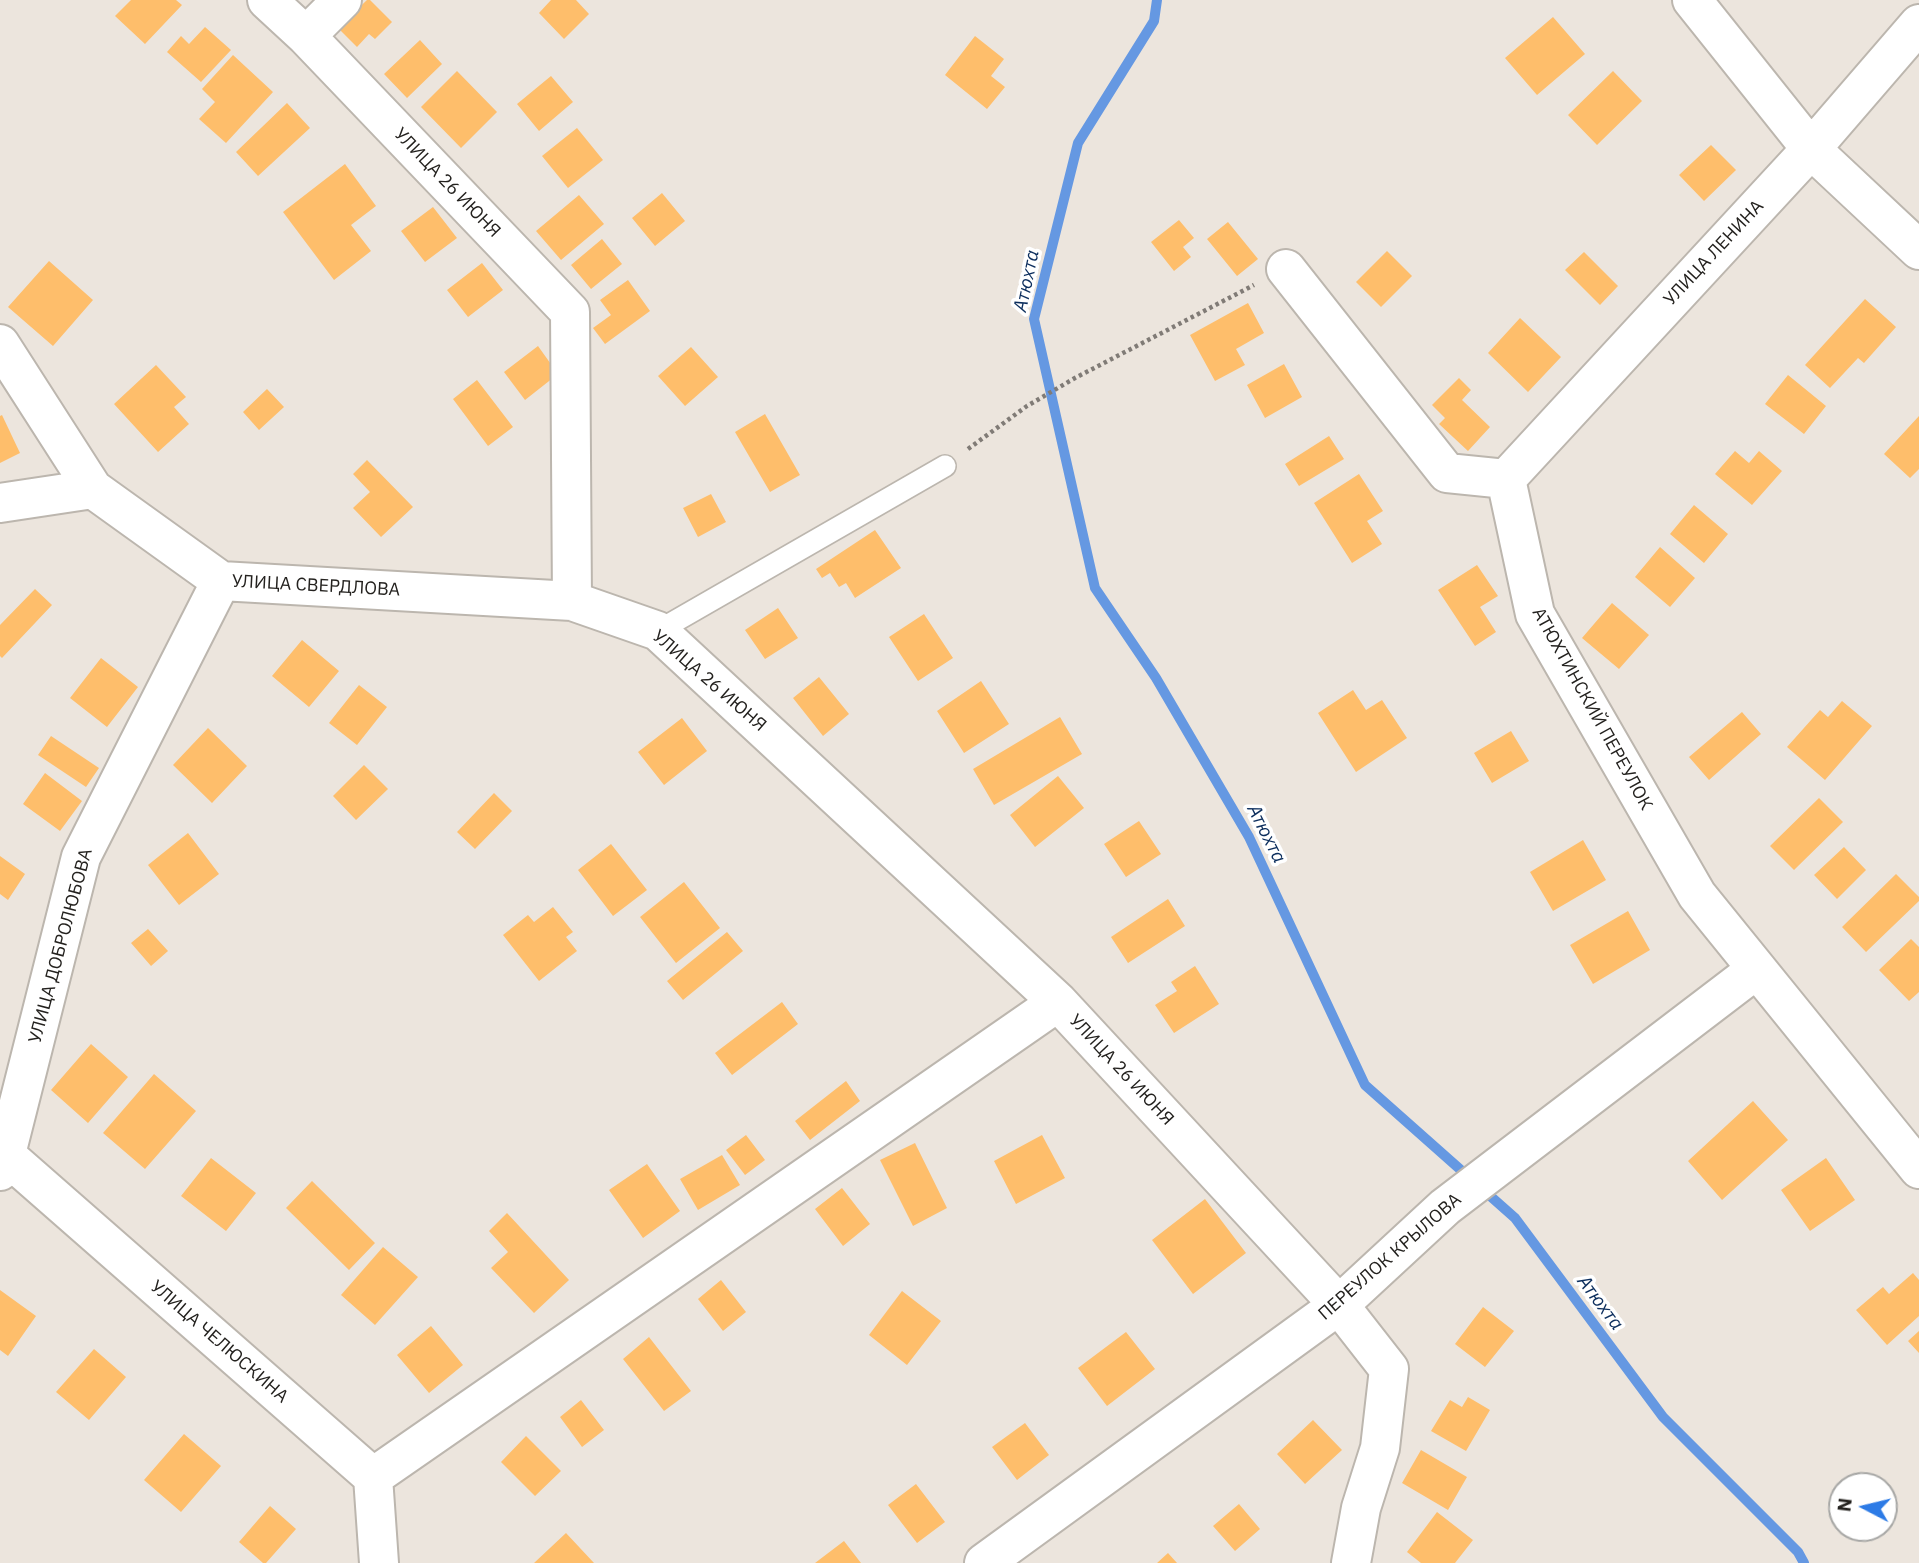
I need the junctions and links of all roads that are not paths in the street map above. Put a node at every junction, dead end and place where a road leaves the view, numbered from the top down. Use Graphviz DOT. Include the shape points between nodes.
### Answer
graph roads {
  1 [pos="267,0"];
  2 [pos="342,0"];
  3 [pos="1692,0"];
  4 [pos="1919,24"];
  5 [pos="306,36"];
  6 [pos="1811,149"];
  7 [pos="1919,250"];
  8 [pos="1286,270"];
  9 [pos="0,344"];
  10 [pos="945,466"];
  11 [pos="1506,480"];
  12 [pos="93,489"];
  13 [pos="0,503"];
  14 [pos="221,581"];
  15 [pos="572,601"];
  16 [pos="658,631"];
  17 [pos="1757,969"];
  18 [pos="1058,1002"];
  19 [pos="2,1158"];
  20 [pos="1919,1169"];
  21 [pos="1339,1305"];
  22 [pos="373,1478"];
  23 [pos="379,1563"];
  24 [pos="984,1563"];
  25 [pos="1351,1563"];
  1 -- 5 [label="street, УЛИЦА 26 ИЮНЯ"];
  2 -- 5 [label="street"];
  3 -- 6 [label="street"];
  4 -- 6 [label="street, УЛИЦА ЛЕНИНА"];
  5 -- 15 [label="street, УЛИЦА 26 ИЮНЯ" via="570,312"];
  6 -- 7 [label="street"];
  6 -- 11 [label="street, УЛИЦА ЛЕНИНА"];
  8 -- 11 [label="street" via="1447,473"];
  9 -- 12 [label="street, УЛИЦА СВЕРДЛОВА"];
  10 -- 16 [label="lane"];
  11 -- 17 [label="street, АТЮХТИНСКИЙ ПЕРЕУЛОК" via="1535,614 1698,895"];
  12 -- 13 [label="street"];
  12 -- 14 [label="street, УЛИЦА СВЕРДЛОВА"];
  14 -- 15 [label="street, УЛИЦА СВЕРДЛОВА"];
  14 -- 19 [label="street, УЛИЦА ДОБРОЛЮБОВА" via="81,857"];
  15 -- 16 [label="street, УЛИЦА 26 ИЮНЯ"];
  16 -- 18 [label="street, УЛИЦА 26 ИЮНЯ"];
  17 -- 20 [label="street, АТЮХТИНСКИЙ ПЕРЕУЛОК"];
  17 -- 21 [label="street, ПЕРЕУЛОК КРЫЛОВА" via="1445,1207"];
  18 -- 21 [label="street, УЛИЦА 26 ИЮНЯ"];
  18 -- 22 [label="street"];
  19 -- 22 [label="street, УЛИЦА ЧЕЛЮСКИНА"];
  21 -- 24 [label="street, ПЕРЕУЛОК КРЫЛОВА"];
  21 -- 25 [label="street, УЛИЦА 26 ИЮНЯ" via="1389,1369 1380,1448"];
  22 -- 23 [label="street"];
}
